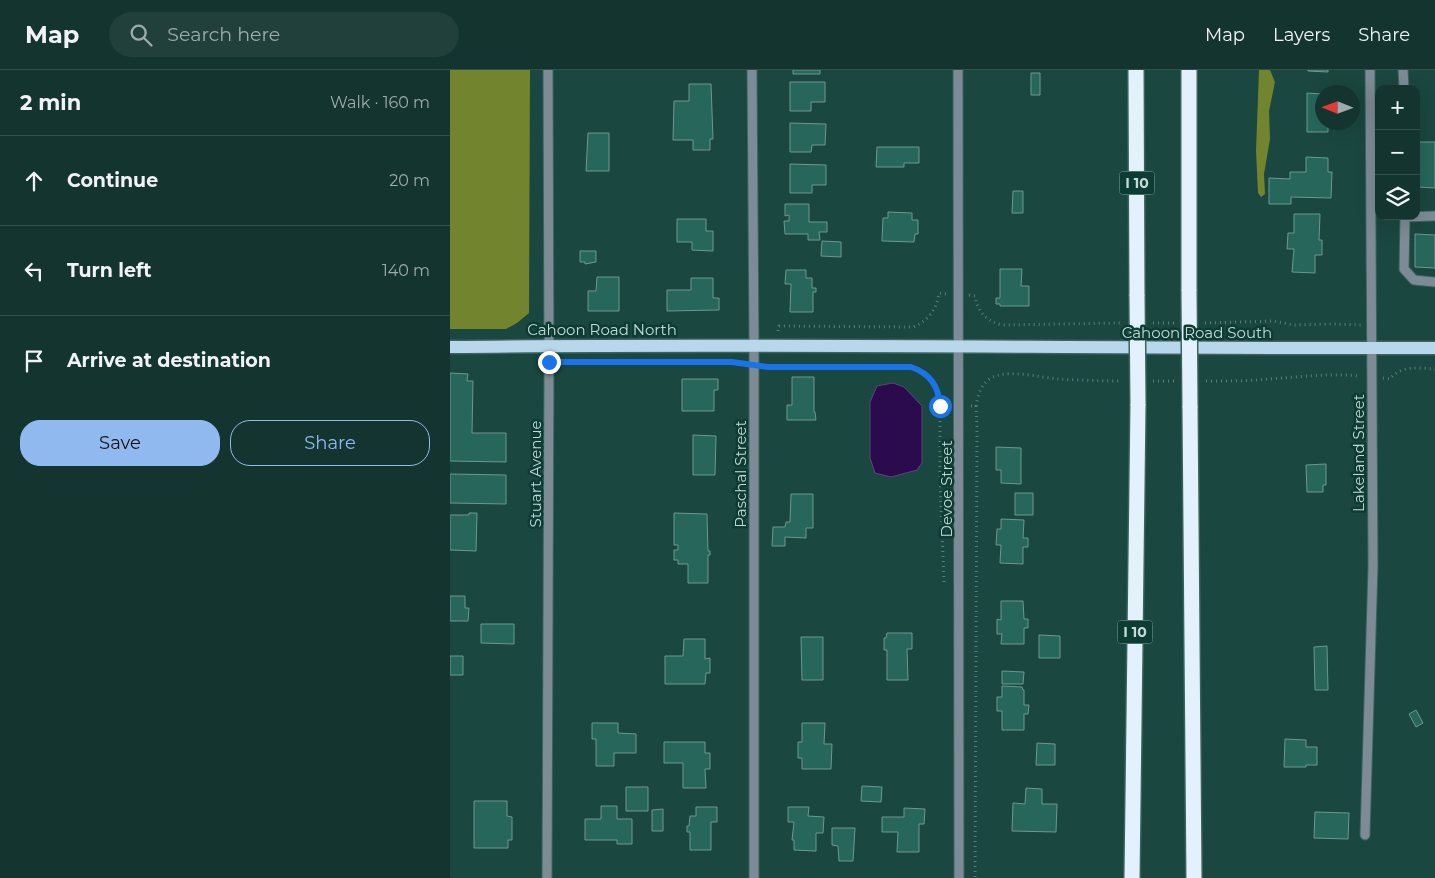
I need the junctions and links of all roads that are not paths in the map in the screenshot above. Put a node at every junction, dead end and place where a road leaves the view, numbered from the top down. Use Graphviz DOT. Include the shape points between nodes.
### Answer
graph roads {
  1 [pos="548,70"];
  2 [pos="752,70"];
  3 [pos="958,70"];
  4 [pos="1136,70"];
  5 [pos="1189,70"];
  6 [pos="1370,70"];
  7 [pos="1403,70"];
  8 [pos="1404,85"];
  9 [pos="1375,200"];
  10 [pos="1420,216"];
  11 [pos="1435,216"];
  12 [pos="1406,220"];
  13 [pos="1435,282"];
  14 [pos="754,345"];
  15 [pos="549,346"];
  16 [pos="450,347"];
  17 [pos="959,347"];
  18 [pos="1372,348"];
  19 [pos="1435,348"];
  20 [pos="1365,836"];
  21 [pos="547,878"];
  22 [pos="754,878"];
  23 [pos="959,878"];
  24 [pos="1132,878"];
  25 [pos="1194,878"];
  1 -- 15 [label="street, Stuart Avenue"];
  2 -- 14 [label="street, Paschal Street"];
  3 -- 17 [label="street, Devoe Street"];
  4 -- 24 [label="highway, I 10, bridge" via="1138,404"];
  5 -- 25 [label="highway, bridge"];
  6 -- 9 [label="street, Lakeland Street"];
  7 -- 8 [label="street"];
  9 -- 18 [label="street, Lakeland Street"];
  10 -- 11 [label="street"];
  12 -- 13 [label="street" via="1404,269 1414,280"];
  14 -- 15 [label="main road, Cahoon Road North"];
  14 -- 17 [label="main road"];
  14 -- 22 [label="street, Paschal Street"];
  15 -- 16 [label="main road, Cahoon Road North"];
  15 -- 21 [label="street, Stuart Avenue"];
  17 -- 18 [label="main road, Cahoon Road South"];
  17 -- 23 [label="street, Devoe Street"];
  18 -- 19 [label="main road, Cahoon Road South"];
  18 -- 20 [label="street, Lakeland Street" via="1372,566"];
}
